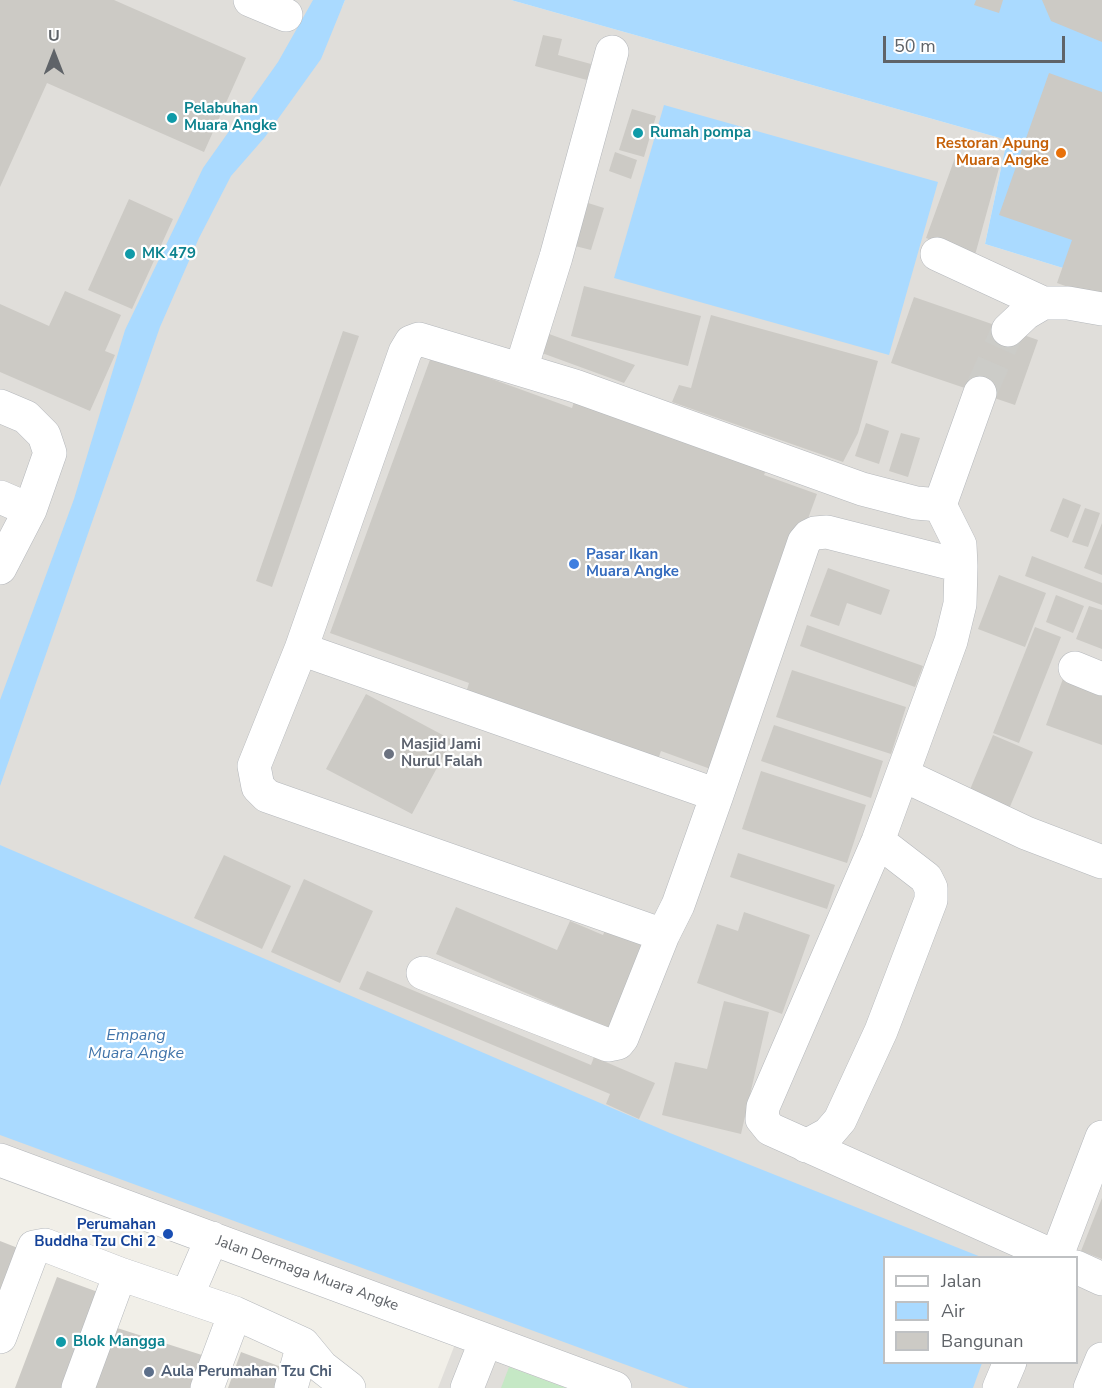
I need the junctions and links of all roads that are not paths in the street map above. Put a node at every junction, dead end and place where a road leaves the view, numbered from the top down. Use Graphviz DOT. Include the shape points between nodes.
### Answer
graph roads {
  1 [pos="250,0"];
  2 [pos="286,15"];
  3 [pos="612,52"];
  4 [pos="937,254"];
  5 [pos="1043,303"];
  6 [pos="1102,309"];
  7 [pos="1008,330"];
  8 [pos="520,369"];
  9 [pos="980,393"];
  10 [pos="0,406"];
  11 [pos="0,497"];
  12 [pos="940,505"];
  13 [pos="30,510"];
  14 [pos="961,566"];
  15 [pos="0,568"];
  16 [pos="301,649"];
  17 [pos="903,775"];
  18 [pos="717,795"];
  19 [pos="878,841"];
  20 [pos="1102,862"];
  21 [pos="663,935"];
  22 [pos="423,973"];
  23 [pos="1102,1137"];
  24 [pos="806,1146"];
  25 [pos="0,1160"];
  26 [pos="212,1238"];
  27 [pos="1055,1256"];
  28 [pos="1063,1256"];
  29 [pos="1078,1267"];
  30 [pos="120,1274"];
  31 [pos="1102,1279"];
  32 [pos="188,1296"];
  33 [pos="235,1313"];
  34 [pos="0,1337"];
  35 [pos="486,1340"];
  36 [pos="303,1344"];
  37 [pos="1102,1359"];
  38 [pos="1009,1364"];
  39 [pos="78,1388"];
  40 [pos="207,1388"];
  41 [pos="291,1388"];
  42 [pos="349,1388"];
  43 [pos="467,1388"];
  44 [pos="615,1388"];
  45 [pos="999,1388"];
  46 [pos="1090,1388"];
  1 -- 2 [label="street"];
  3 -- 8 [label="street" via="556,257"];
  4 -- 5 [label="street"];
  5 -- 6 [label="street"];
  5 -- 7 [label="street"];
  8 -- 12 [label="street" via="862,489"];
  8 -- 16 [label="street" via="422,340 409,345"];
  9 -- 12 [label="street"];
  10 -- 13 [label="street" via="26,417 44,435 50,453"];
  11 -- 13 [label="street"];
  12 -- 14 [label="street" via="960,545"];
  13 -- 15 [label="street"];
  14 -- 17 [label="street" via="960,604 951,641"];
  14 -- 18 [label="street" via="827,532 809,536"];
  16 -- 18 [label="street"];
  16 -- 21 [label="street" via="254,766 258,788 267,796"];
  17 -- 19 [label="street"];
  17 -- 20 [label="street" via="1026,833"];
  18 -- 21 [label="street" via="678,905"];
  19 -- 24 [label="street" via="763,1107 766,1126"];
  19 -- 24 [label="street" via="927,878 931,900 881,1031 840,1120 828,1134"];
  21 -- 22 [label="street" via="622,1038 608,1045"];
  23 -- 28 [label="street"];
  24 -- 27 [label="street"];
  25 -- 26 [label="street, Jalan Dermaga Muara Angke"];
  26 -- 32 [label="street"];
  26 -- 35 [label="street, Jalan Dermaga Muara Angke"];
  29 -- 31 [label="street"];
  30 -- 32 [label="street"];
  30 -- 34 [label="street" via="45,1245 34,1247"];
  30 -- 39 [label="street"];
  32 -- 33 [label="street"];
  33 -- 36 [label="street"];
  33 -- 40 [label="street"];
  35 -- 43 [label="street"];
  35 -- 44 [label="street, Jalan Dermaga Muara Angke"];
  36 -- 41 [label="street"];
  36 -- 42 [label="street" via="322,1367"];
  37 -- 46 [label="street"];
  38 -- 45 [label="street"];
}
